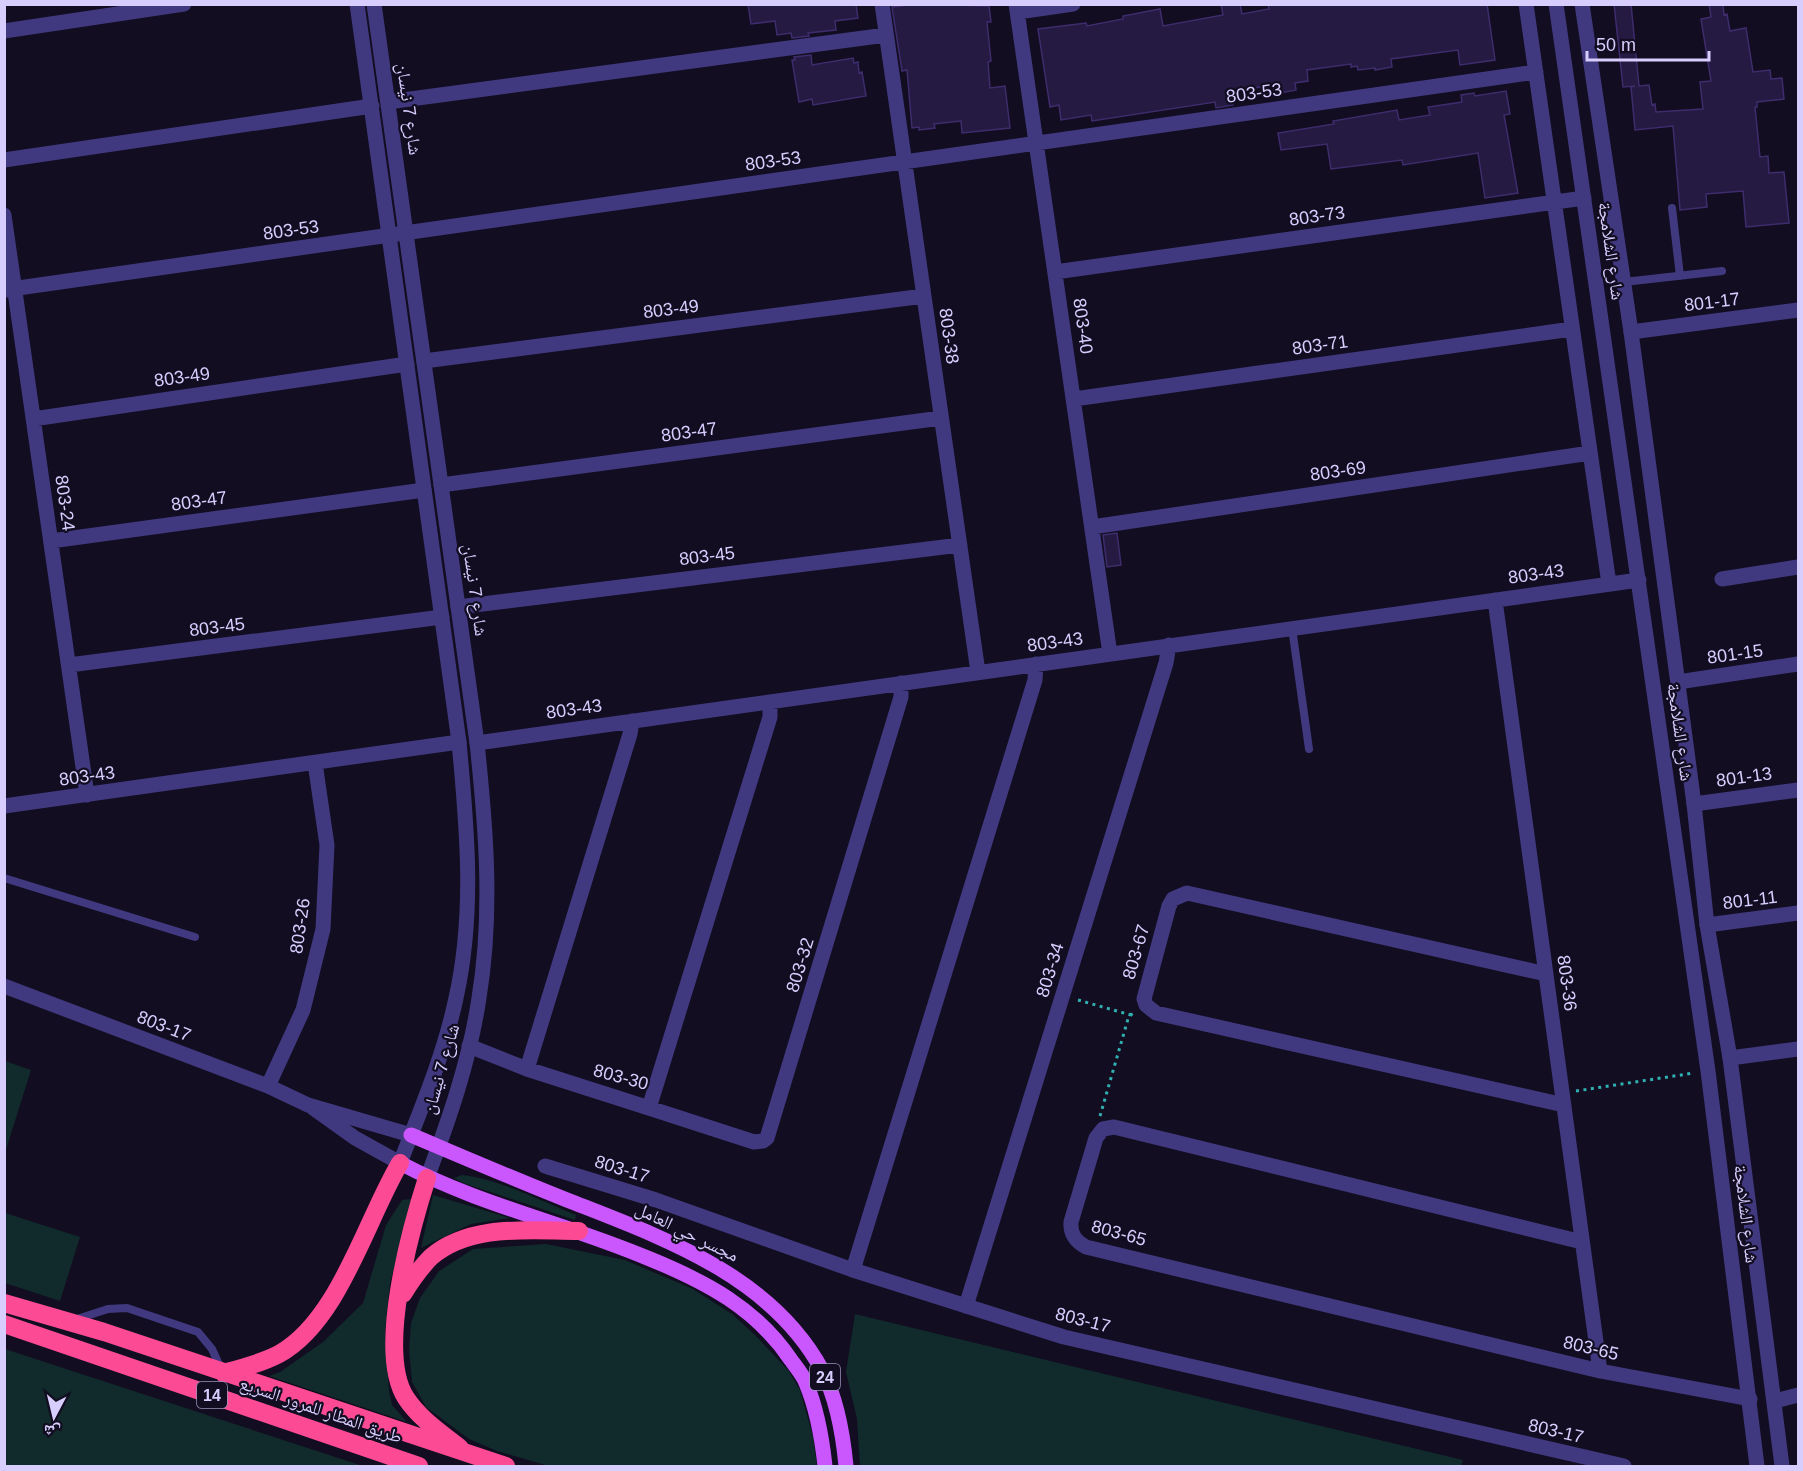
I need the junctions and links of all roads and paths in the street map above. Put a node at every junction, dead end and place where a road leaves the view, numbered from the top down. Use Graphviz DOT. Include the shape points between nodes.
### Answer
graph roads {
  1 [pos="184,4"];
  2 [pos="357,4"];
  3 [pos="374,4"];
  4 [pos="882,4"];
  5 [pos="1073,4"];
  6 [pos="1526,4"];
  7 [pos="1556,4"];
  8 [pos="1582,4"];
  9 [pos="1017,8"];
  10 [pos="4,32"];
  11 [pos="886,35"];
  12 [pos="1536,72"];
  13 [pos="388,102"];
  14 [pos="372,106"];
  15 [pos="1036,143"];
  16 [pos="4,160"];
  17 [pos="904,162"];
  18 [pos="1584,198"];
  19 [pos="1554,203"];
  20 [pos="1672,208"];
  21 [pos="4,215"];
  22 [pos="406,233"];
  23 [pos="389,236"];
  24 [pos="1722,271"];
  25 [pos="1055,272"];
  26 [pos="1680,276"];
  27 [pos="1624,282"];
  28 [pos="10,290"];
  29 [pos="924,296"];
  30 [pos="1798,310"];
  31 [pos="1572,329"];
  32 [pos="1631,332"];
  33 [pos="424,361"];
  34 [pos="407,364"];
  35 [pos="1074,399"];
  36 [pos="941,418"];
  37 [pos="33,419"];
  38 [pos="1590,453"];
  39 [pos="441,485"];
  40 [pos="424,490"];
  41 [pos="1092,527"];
  42 [pos="51,541"];
  43 [pos="960,545"];
  44 [pos="1798,567"];
  45 [pos="1722,579"];
  46 [pos="1639,580"];
  47 [pos="1609,584"];
  48 [pos="1495,600"];
  49 [pos="458,607"];
  50 [pos="442,617"];
  51 [pos="1292,628"];
  52 [pos="1169,645"];
  53 [pos="1110,654"];
  54 [pos="1036,664"];
  55 [pos="1798,664"];
  56 [pos="69,665"];
  57 [pos="978,672"];
  58 [pos="1678,682"];
  59 [pos="901,683"];
  60 [pos="770,702"];
  61 [pos="632,721"];
  62 [pos="459,742"];
  63 [pos="477,743"];
  64 [pos="1309,749"];
  65 [pos="315,763"];
  66 [pos="1798,790"];
  67 [pos="87,795"];
  68 [pos="1694,804"];
  69 [pos="4,806"];
  70 [pos="4,878"];
  71 [pos="1798,913"];
  72 [pos="1707,925"];
  73 [pos="195,937"];
  74 [pos="1546,974"];
  75 [pos="4,986"];
  76 [pos="1063,996"];
  77 [pos="1146,1005"];
  78 [pos="1131,1015"];
  79 [pos="469,1046"];
  80 [pos="1798,1049"];
  81 [pos="1730,1058"];
  82 [pos="527,1069"];
  83 [pos="1708,1071"];
  84 [pos="268,1086"];
  85 [pos="1563,1099"];
  86 [pos="308,1105"];
  87 [pos="649,1108"];
  88 [pos="1103,1129"];
  89 [pos="411,1135"];
  90 [pos="439,1147"];
  91 [pos="400,1163"];
  92 [pos="545,1166"];
  93 [pos="427,1178"];
  94 [pos="579,1231"];
  95 [pos="1582,1242"];
  96 [pos="854,1270"];
  97 [pos="4,1303"];
  98 [pos="397,1303"];
  99 [pos="966,1306"];
  100 [pos="68,1322"];
  101 [pos="4,1324"];
  102 [pos="1600,1371"];
  103 [pos="223,1373"];
  104 [pos="1798,1395"];
  105 [pos="1750,1399"];
  106 [pos="1775,1401"];
  107 [pos="468,1455"];
  108 [pos="419,1467"];
  109 [pos="506,1467"];
  110 [pos="825,1467"];
  111 [pos="846,1467"];
  112 [pos="1624,1467"];
  113 [pos="1757,1467"];
  114 [pos="1782,1467"];
  1 -- 10 [label="street"];
  2 -- 14 [label="street, شارع 7 نيسان"];
  3 -- 13 [label="street, شارع 7 نيسان"];
  4 -- 11 [label="street, 803-38"];
  5 -- 9 [label="street"];
  6 -- 12 [label="street"];
  7 -- 18 [label="street, شارع الشلامجة"];
  8 -- 27 [label="street, شارع الشلامجة"];
  9 -- 15 [label="street, 803-40"];
  11 -- 13 [label="street"];
  11 -- 17 [label="street, 803-38"];
  12 -- 15 [label="street, 803-53"];
  12 -- 19 [label="street"];
  13 -- 22 [label="street, شارع 7 نيسان"];
  14 -- 16 [label="street"];
  14 -- 23 [label="street, شارع 7 نيسان"];
  15 -- 17 [label="street, 803-53"];
  15 -- 25 [label="street, 803-40"];
  17 -- 22 [label="street, 803-53"];
  17 -- 29 [label="street, 803-38"];
  18 -- 19 [label="street, 803-73"];
  18 -- 46 [label="street, شارع الشلامجة"];
  19 -- 25 [label="street, 803-73"];
  19 -- 31 [label="street"];
  20 -- 26 [label="lane"];
  21 -- 28 [label="street, 803-24"];
  22 -- 23 [label="street, 803-53"];
  22 -- 33 [label="street, شارع 7 نيسان"];
  23 -- 28 [label="street, 803-53"];
  23 -- 34 [label="street, شارع 7 نيسان"];
  24 -- 26 [label="lane"];
  25 -- 35 [label="street, 803-40"];
  26 -- 27 [label="lane"];
  27 -- 32 [label="street, شارع الشلامجة"];
  28 -- 37 [label="street, 803-24"];
  29 -- 33 [label="street, 803-49"];
  29 -- 36 [label="street, 803-38"];
  30 -- 32 [label="street, 801-17"];
  31 -- 35 [label="street, 803-71"];
  31 -- 38 [label="street"];
  32 -- 58 [label="street, شارع الشلامجة"];
  33 -- 39 [label="street, شارع 7 نيسان"];
  34 -- 37 [label="street, 803-49"];
  34 -- 40 [label="street, شارع 7 نيسان"];
  35 -- 41 [label="street, 803-40"];
  36 -- 39 [label="street, 803-47"];
  36 -- 43 [label="street, 803-38"];
  37 -- 42 [label="street, 803-24"];
  38 -- 41 [label="street, 803-69"];
  38 -- 47 [label="street"];
  39 -- 49 [label="street, شارع 7 نيسان"];
  40 -- 42 [label="street, 803-47"];
  40 -- 50 [label="street, شارع 7 نيسان"];
  41 -- 53 [label="street, 803-40"];
  42 -- 56 [label="street, 803-24"];
  43 -- 49 [label="street, 803-45"];
  43 -- 57 [label="street, 803-38"];
  44 -- 45 [label="street"];
  46 -- 47 [label="street, 803-43"];
  46 -- 83 [label="street, شارع الشلامجة"];
  47 -- 48 [label="street, 803-43"];
  48 -- 51 [label="street, 803-43"];
  48 -- 74 [label="street, 803-36"];
  49 -- 63 [label="street, شارع 7 نيسان"];
  50 -- 56 [label="street, 803-45"];
  50 -- 62 [label="street, شارع 7 نيسان"];
  51 -- 52 [label="street, 803-43"];
  51 -- 64 [label="lane"];
  52 -- 53 [label="street, 803-43"];
  52 -- 76 [label="street, 803-34"];
  53 -- 54 [label="street, 803-43"];
  54 -- 57 [label="street, 803-43"];
  54 -- 96 [label="street" via="1035,680"];
  55 -- 58 [label="street, 801-15"];
  56 -- 67 [label="street, 803-24"];
  57 -- 59 [label="street, 803-43"];
  58 -- 68 [label="street, شارع الشلامجة"];
  59 -- 60 [label="street, 803-43"];
  59 -- 87 [label="street, 803-32" via="901,697 767,1137 754,1142"];
  60 -- 61 [label="street, 803-43"];
  60 -- 87 [label="street, 803-30" via="770,717"];
  61 -- 63 [label="street, 803-43"];
  61 -- 82 [label="street"];
  62 -- 65 [label="street, 803-43"];
  62 -- 89 [label="street, شارع 7 نيسان" via="468,861 466,929 447,1033"];
  63 -- 79 [label="street, شارع 7 نيسان" via="488,895 484,964"];
  65 -- 67 [label="street, 803-43"];
  65 -- 84 [label="street, 803-26" via="327,845 323,929 303,1010"];
  66 -- 68 [label="street, 801-13"];
  67 -- 69 [label="street, 803-43"];
  68 -- 72 [label="street, شارع الشلامجة"];
  70 -- 73 [label="lane"];
  71 -- 72 [label="street, 801-11"];
  72 -- 81 [label="street, شارع الشلامجة"];
  74 -- 77 [label="street, 803-67" via="1188,893 1173,899 1169,906 1144,992"];
  74 -- 85 [label="street, 803-36"];
  75 -- 84 [label="street, 803-17"];
  76 -- 78 [label="path"];
  76 -- 99 [label="street, 803-34"];
  77 -- 78 [label="path"];
  77 -- 85 [label="street, 803-67" via="1156,1013"];
  78 -- 88 [label="path" via="1101,1110"];
  79 -- 82 [label="street, 803-30"];
  79 -- 90 [label="street, شارع 7 نيسان"];
  80 -- 81 [label="street"];
  81 -- 106 [label="street, شارع الشلامجة"];
  82 -- 87 [label="street, 803-30"];
  83 -- 85 [label="path"];
  83 -- 105 [label="street, شارع الشلامجة"];
  84 -- 86 [label="street, 803-17"];
  85 -- 95 [label="street, 803-36"];
  86 -- 89 [label="street, 803-17"];
  86 -- 91 [label="street, 803-17" via="354,1138"];
  88 -- 95 [label="street" via="1114,1127"];
  88 -- 102 [label="street, 803-65" via="1096,1138 1071,1222 1072,1234 1080,1244"];
  89 -- 90 [label="main road, مجسر حي العامل"];
  89 -- 91 [label="street, شارع 7 نيسان"];
  90 -- 93 [label="street, شارع 7 نيسان"];
  90 -- 111 [label="main road, مجسر حي العامل / 24" via="668,1242 728,1272 770,1304 800,1336 822,1371 836,1405"];
  91 -- 93 [label="main road, مجسر حي العامل"];
  91 -- 103 [label="highway" via="336,1293 321,1315 281,1353"];
  92 -- 96 [label="street, 803-17" via="656,1200"];
  93 -- 94 [label="main road, مجسر حي العامل"];
  93 -- 98 [label="highway"];
  94 -- 98 [label="highway" via="476,1234 454,1242 432,1257"];
  94 -- 110 [label="main road, مجسر حي العامل / 24" via="695,1278 754,1317 783,1347 805,1381 821,1434"];
  95 -- 102 [label="street, 803-36"];
  96 -- 99 [label="street, 803-17"];
  97 -- 100 [label="highway"];
  98 -- 107 [label="highway" via="394,1368 398,1383 417,1412"];
  99 -- 112 [label="street, 803-17" via="1065,1337"];
  100 -- 103 [label="highway"];
  100 -- 103 [label="lane" via="108,1309 127,1308 198,1332 212,1349"];
  101 -- 108 [label="highway, طريق المطار للمرور السريع / 14"];
  102 -- 105 [label="street, 803-65"];
  103 -- 107 [label="highway"];
  104 -- 106 [label="street"];
  105 -- 113 [label="street, شارع الشلامجة"];
  106 -- 114 [label="street, شارع الشلامجة"];
  107 -- 109 [label="highway"];
}
